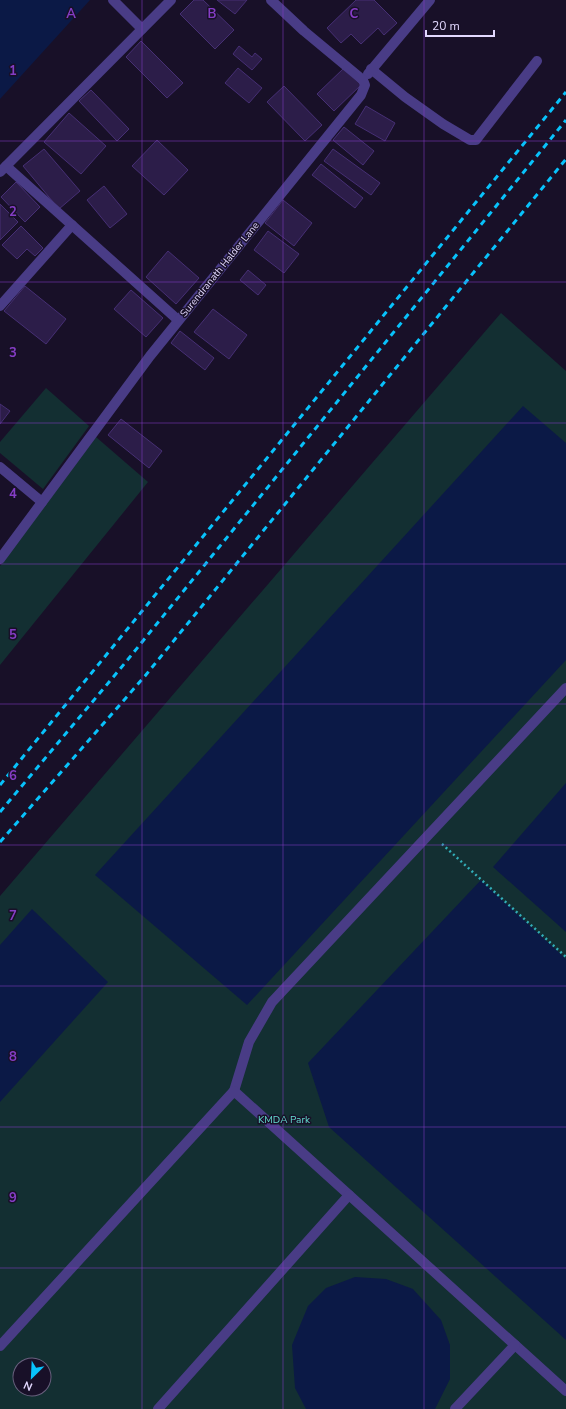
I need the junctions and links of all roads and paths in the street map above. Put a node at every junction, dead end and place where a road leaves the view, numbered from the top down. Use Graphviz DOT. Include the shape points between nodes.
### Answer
graph roads {
  1 [pos="113,0"];
  2 [pos="171,0"];
  3 [pos="271,0"];
  4 [pos="430,0"];
  5 [pos="142,29"];
  6 [pos="537,62"];
  7 [pos="372,69"];
  8 [pos="362,80"];
  9 [pos="3,169"];
  10 [pos="72,225"];
  11 [pos="0,306"];
  12 [pos="178,320"];
  13 [pos="0,467"];
  14 [pos="42,502"];
  15 [pos="0,558"];
  16 [pos="566,688"];
  17 [pos="430,833"];
  18 [pos="566,957"];
  19 [pos="234,1091"];
  20 [pos="349,1195"];
  21 [pos="514,1345"];
  22 [pos="0,1346"];
  23 [pos="566,1391"];
  24 [pos="158,1409"];
  25 [pos="455,1409"];
  1 -- 5 [label="street"];
  2 -- 5 [label="street"];
  3 -- 8 [label="street"];
  4 -- 7 [label="street"];
  5 -- 9 [label="street"];
  6 -- 7 [label="street" via="476,140 470,140 443,124"];
  7 -- 8 [label="street"];
  8 -- 12 [label="street, Surendranath Halder Lane" via="366,85 360,96"];
  9 -- 10 [label="street"];
  10 -- 11 [label="street"];
  10 -- 12 [label="street"];
  12 -- 14 [label="street, Surendranath Halder Lane"];
  13 -- 14 [label="street"];
  14 -- 15 [label="street, Surendranath Halder Lane"];
  16 -- 17 [label="street"];
  17 -- 18 [label="path"];
  17 -- 19 [label="street" via="272,1002 249,1042"];
  19 -- 20 [label="street"];
  19 -- 22 [label="street"];
  20 -- 21 [label="street"];
  20 -- 24 [label="street"];
  21 -- 23 [label="street"];
  21 -- 25 [label="street"];
}
